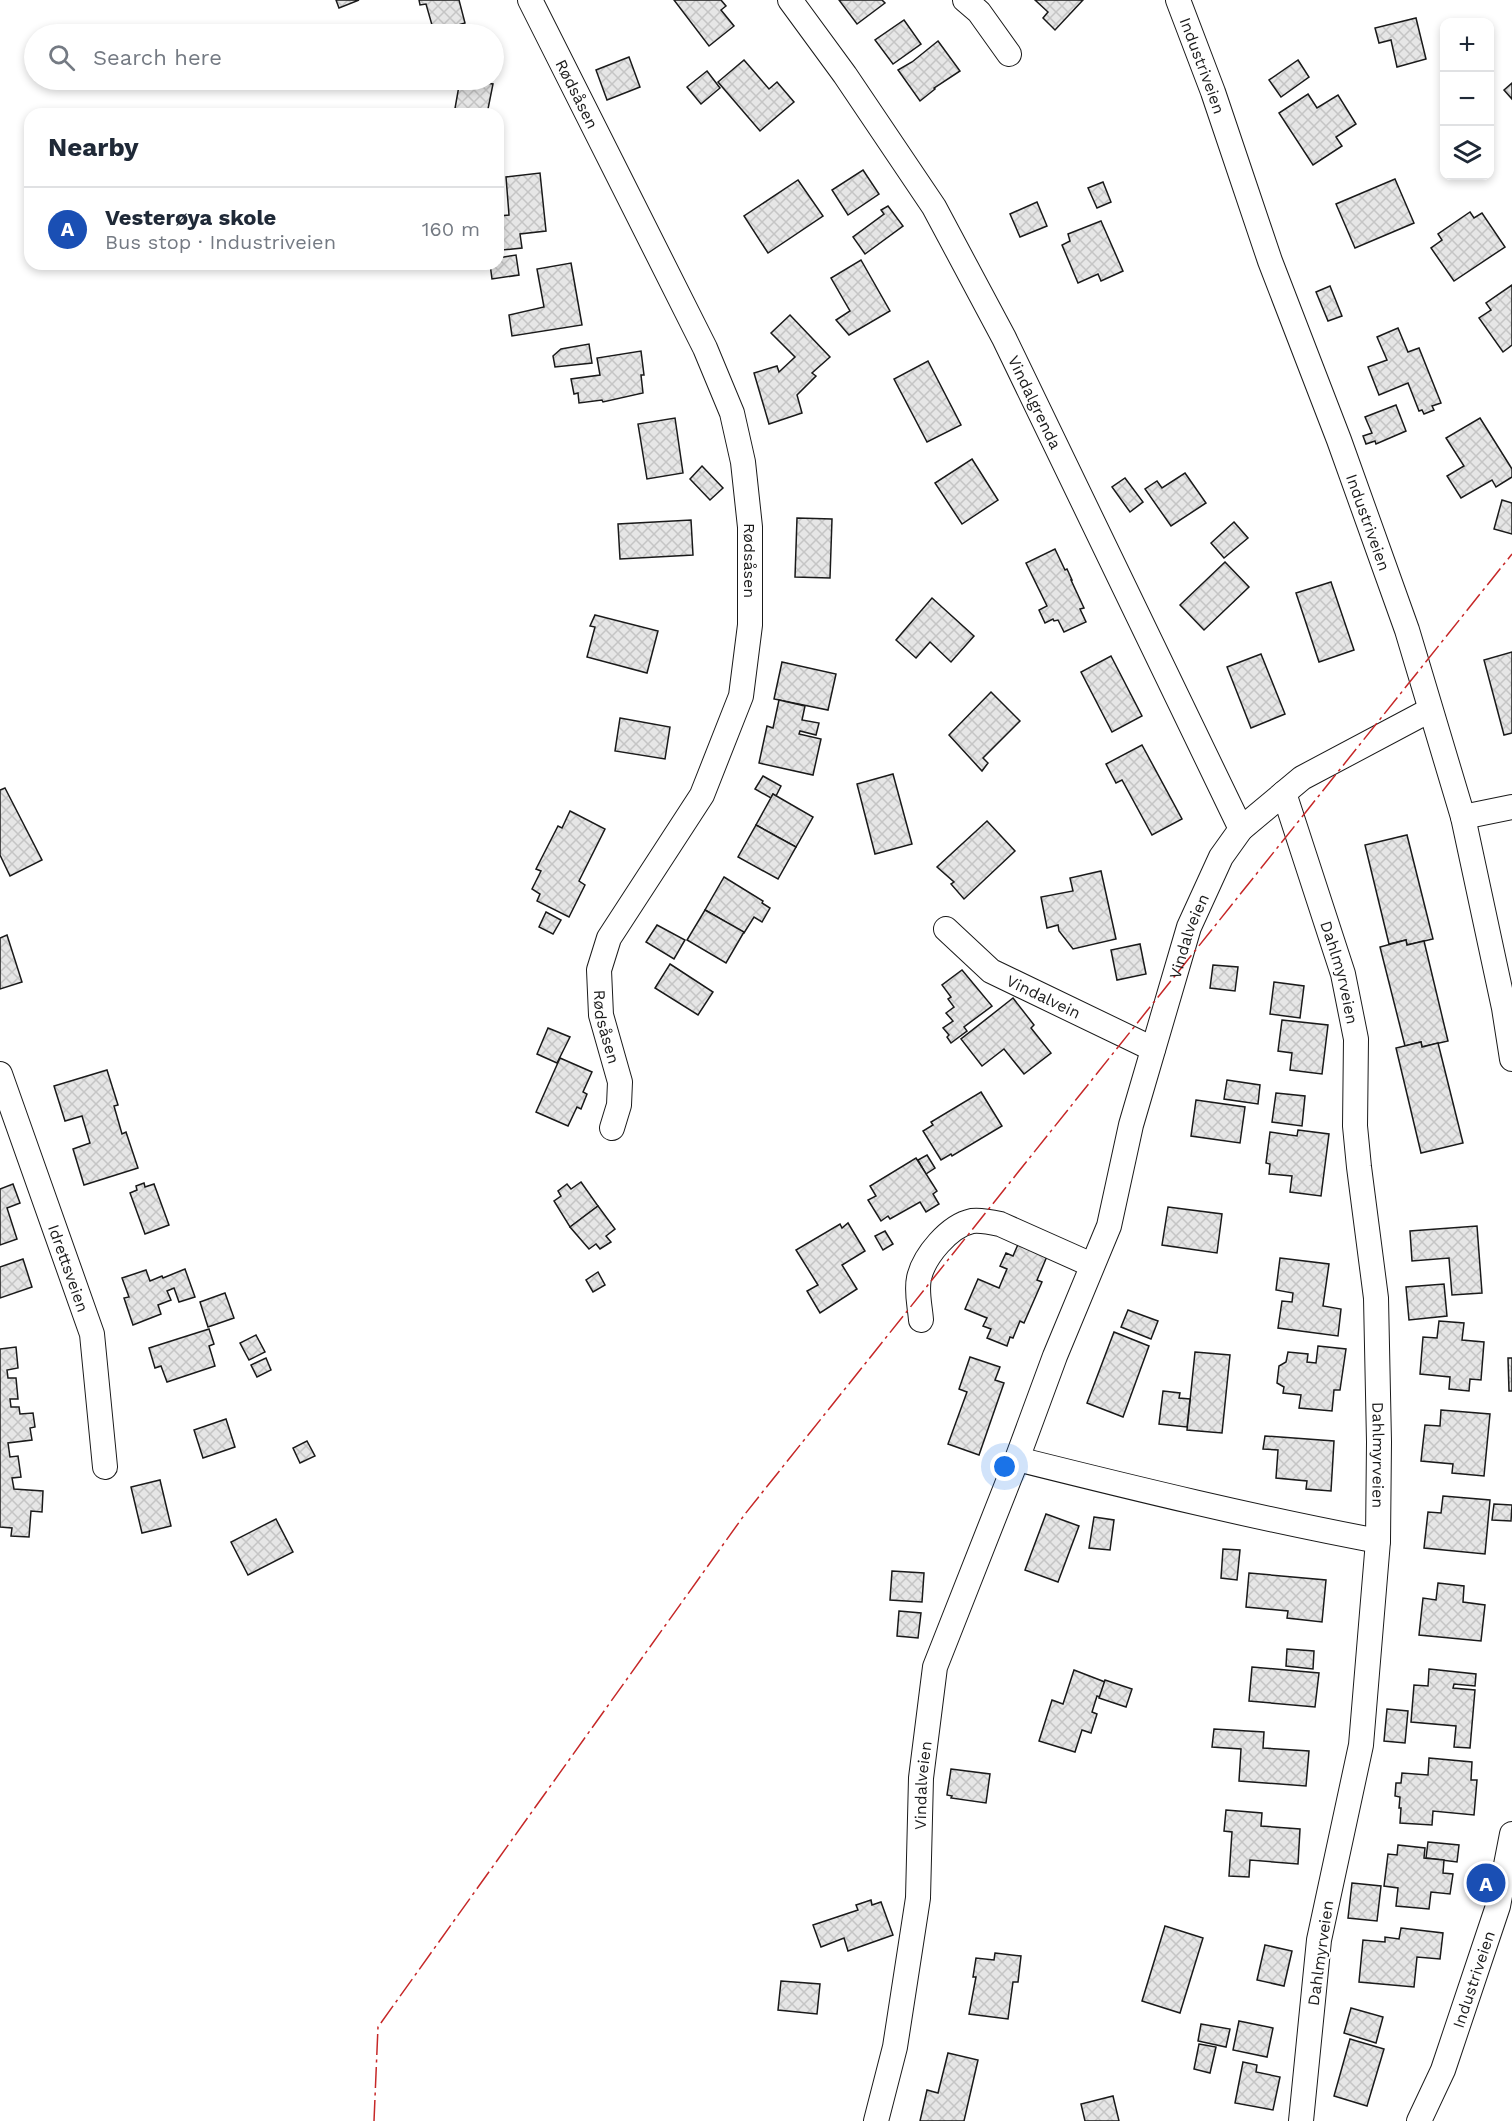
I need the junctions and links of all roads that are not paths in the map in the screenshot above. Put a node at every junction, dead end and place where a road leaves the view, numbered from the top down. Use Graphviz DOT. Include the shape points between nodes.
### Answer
graph roads {
  1 [pos="530,0"];
  2 [pos="790,0"];
  3 [pos="964,0"];
  4 [pos="1178,0"];
  5 [pos="1009,54"];
  6 [pos="1430,710"];
  7 [pos="1284,793"];
  8 [pos="1512,807"];
  9 [pos="1463,817"];
  10 [pos="1241,829"];
  11 [pos="946,929"];
  12 [pos="1153,1048"];
  13 [pos="1512,1059"];
  14 [pos="0,1074"];
  15 [pos="612,1128"];
  16 [pos="1092,1265"];
  17 [pos="921,1320"];
  18 [pos="1017,1459"];
  19 [pos="105,1467"];
  20 [pos="1378,1540"];
  21 [pos="1512,1834"];
  22 [pos="876,2121"];
  23 [pos="1301,2121"];
  24 [pos="1419,2121"];
  1 -- 15 [label="street, Rødsåsen" via="705,348 732,413 743,462 750,527 750,625 741,696 702,795 609,939 599,970 601,1015 620,1082"];
  2 -- 10 [label="street, Vindalgrenda" via="939,217 1004,338"];
  3 -- 5 [label="street" via="979,12"];
  4 -- 6 [label="street, Industriveien" via="1403,619"];
  6 -- 7 [label="street, Vindalveien" via="1302,778"];
  6 -- 9 [label="street, Industriveien"];
  7 -- 10 [label="street, Vindalveien"];
  7 -- 20 [label="street, Dahlmyrveien" via="1343,975 1356,1039 1356,1136 1376,1298"];
  8 -- 9 [label="street"];
  9 -- 13 [label="street, Industriveien"];
  10 -- 12 [label="street, Vindalveien" via="1221,857 1189,927"];
  11 -- 12 [label="street, Vindalvein" via="991,971"];
  12 -- 16 [label="street, Vindalveien" via="1109,1226"];
  14 -- 19 [label="street, Idrettsveien" via="92,1334"];
  16 -- 17 [label="street" via="1000,1224 973,1221 954,1230 927,1259 919,1280"];
  16 -- 18 [label="street, Vindalveien"];
  18 -- 20 [label="street" via="1224,1509"];
  18 -- 22 [label="street, Vindalveien" via="935,1667 921,1778 918,1898 895,2047"];
  20 -- 23 [label="street, Dahlmyrveien" via="1361,1745 1319,1940"];
  21 -- 24 [label="street, Industriveien" via="1498,1906 1443,2070"];
}
